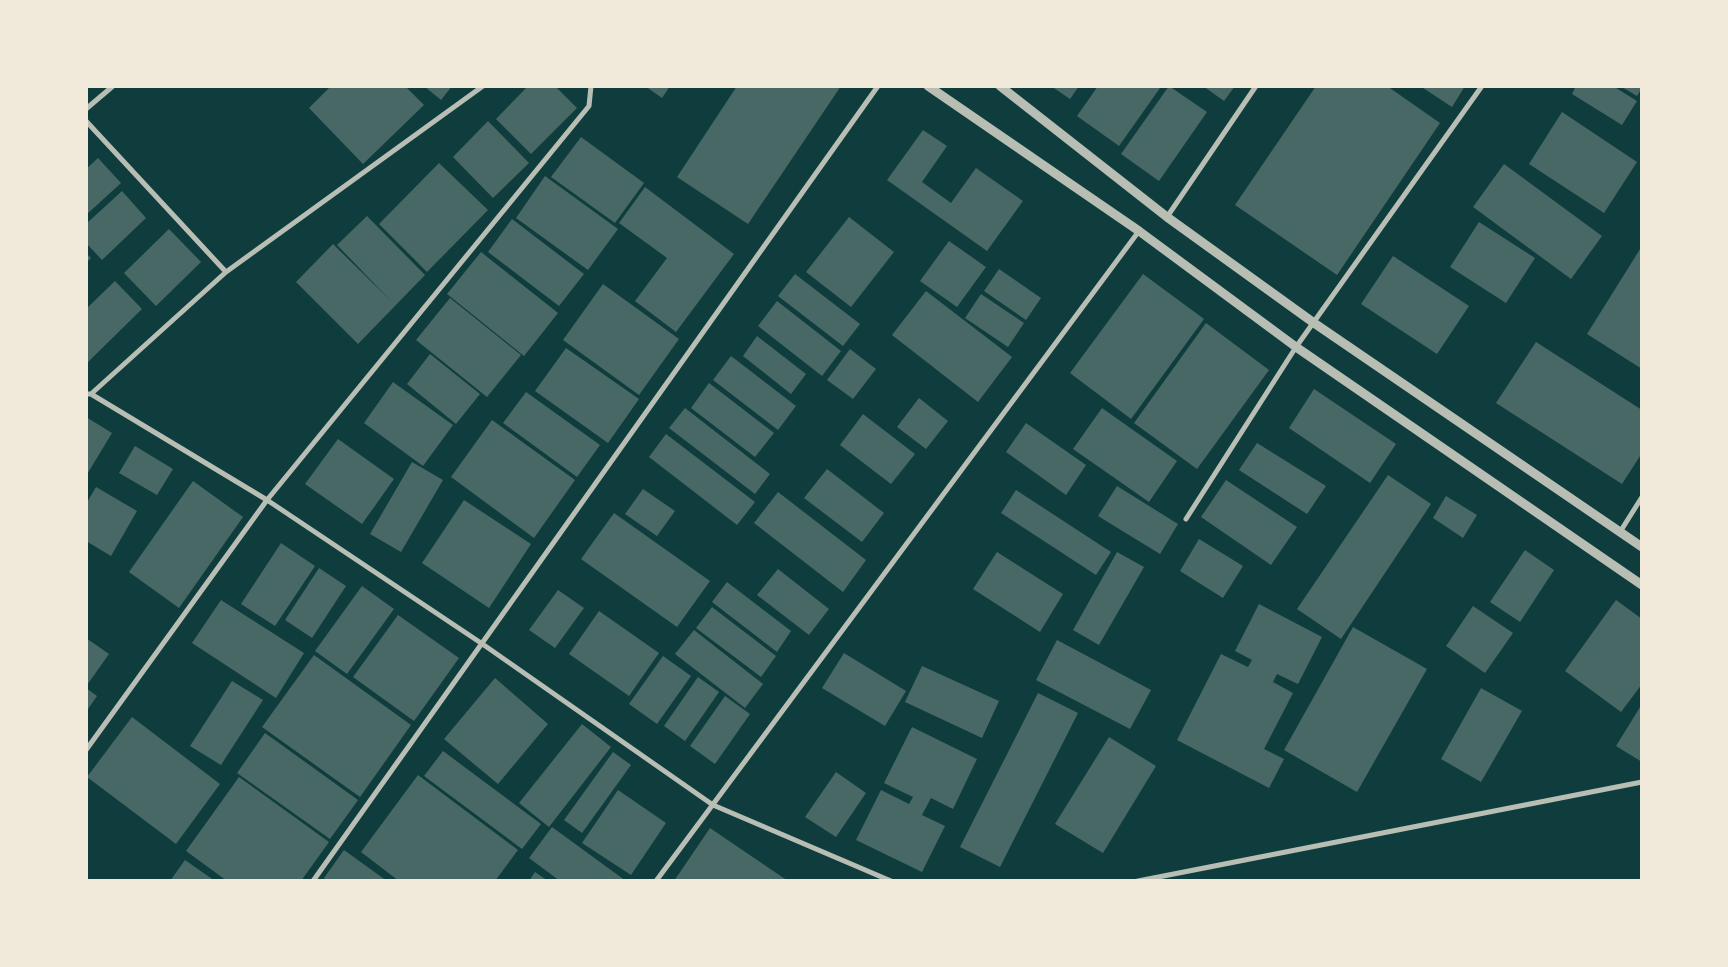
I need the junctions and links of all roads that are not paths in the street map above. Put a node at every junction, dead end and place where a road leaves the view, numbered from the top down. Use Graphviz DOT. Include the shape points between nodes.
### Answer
graph roads {
  1 [pos="113,86"];
  2 [pos="483,86"];
  3 [pos="592,86"];
  4 [pos="878,86"];
  5 [pos="928,86"];
  6 [pos="1000,86"];
  7 [pos="1256,86"];
  8 [pos="1482,86"];
  9 [pos="86,109"];
  10 [pos="86,121"];
  11 [pos="1167,217"];
  12 [pos="1139,231"];
  13 [pos="226,272"];
  14 [pos="1314,323"];
  15 [pos="1296,347"];
  16 [pos="89,394"];
  17 [pos="1642,497"];
  18 [pos="267,500"];
  19 [pos="1186,519"];
  20 [pos="1620,532"];
  21 [pos="1642,547"];
  22 [pos="1642,585"];
  23 [pos="481,643"];
  24 [pos="86,750"];
  25 [pos="1642,782"];
  26 [pos="713,805"];
  27 [pos="313,881"];
  28 [pos="656,881"];
  29 [pos="891,881"];
  30 [pos="1138,881"];
  1 -- 9 [label="street"];
  2 -- 13 [label="street"];
  3 -- 18 [label="street" via="589,106"];
  4 -- 23 [label="street"];
  5 -- 12 [label="street"];
  6 -- 11 [label="street"];
  7 -- 11 [label="street"];
  8 -- 14 [label="street"];
  10 -- 13 [label="street"];
  11 -- 14 [label="street"];
  12 -- 15 [label="street"];
  12 -- 26 [label="street"];
  13 -- 16 [label="street"];
  14 -- 15 [label="street"];
  14 -- 20 [label="street"];
  15 -- 19 [label="street"];
  15 -- 22 [label="street"];
  16 -- 18 [label="street"];
  17 -- 20 [label="street"];
  18 -- 23 [label="street"];
  18 -- 24 [label="street"];
  20 -- 21 [label="street"];
  23 -- 26 [label="street"];
  23 -- 27 [label="street"];
  25 -- 30 [label="street"];
  26 -- 28 [label="street"];
  26 -- 29 [label="street"];
}
